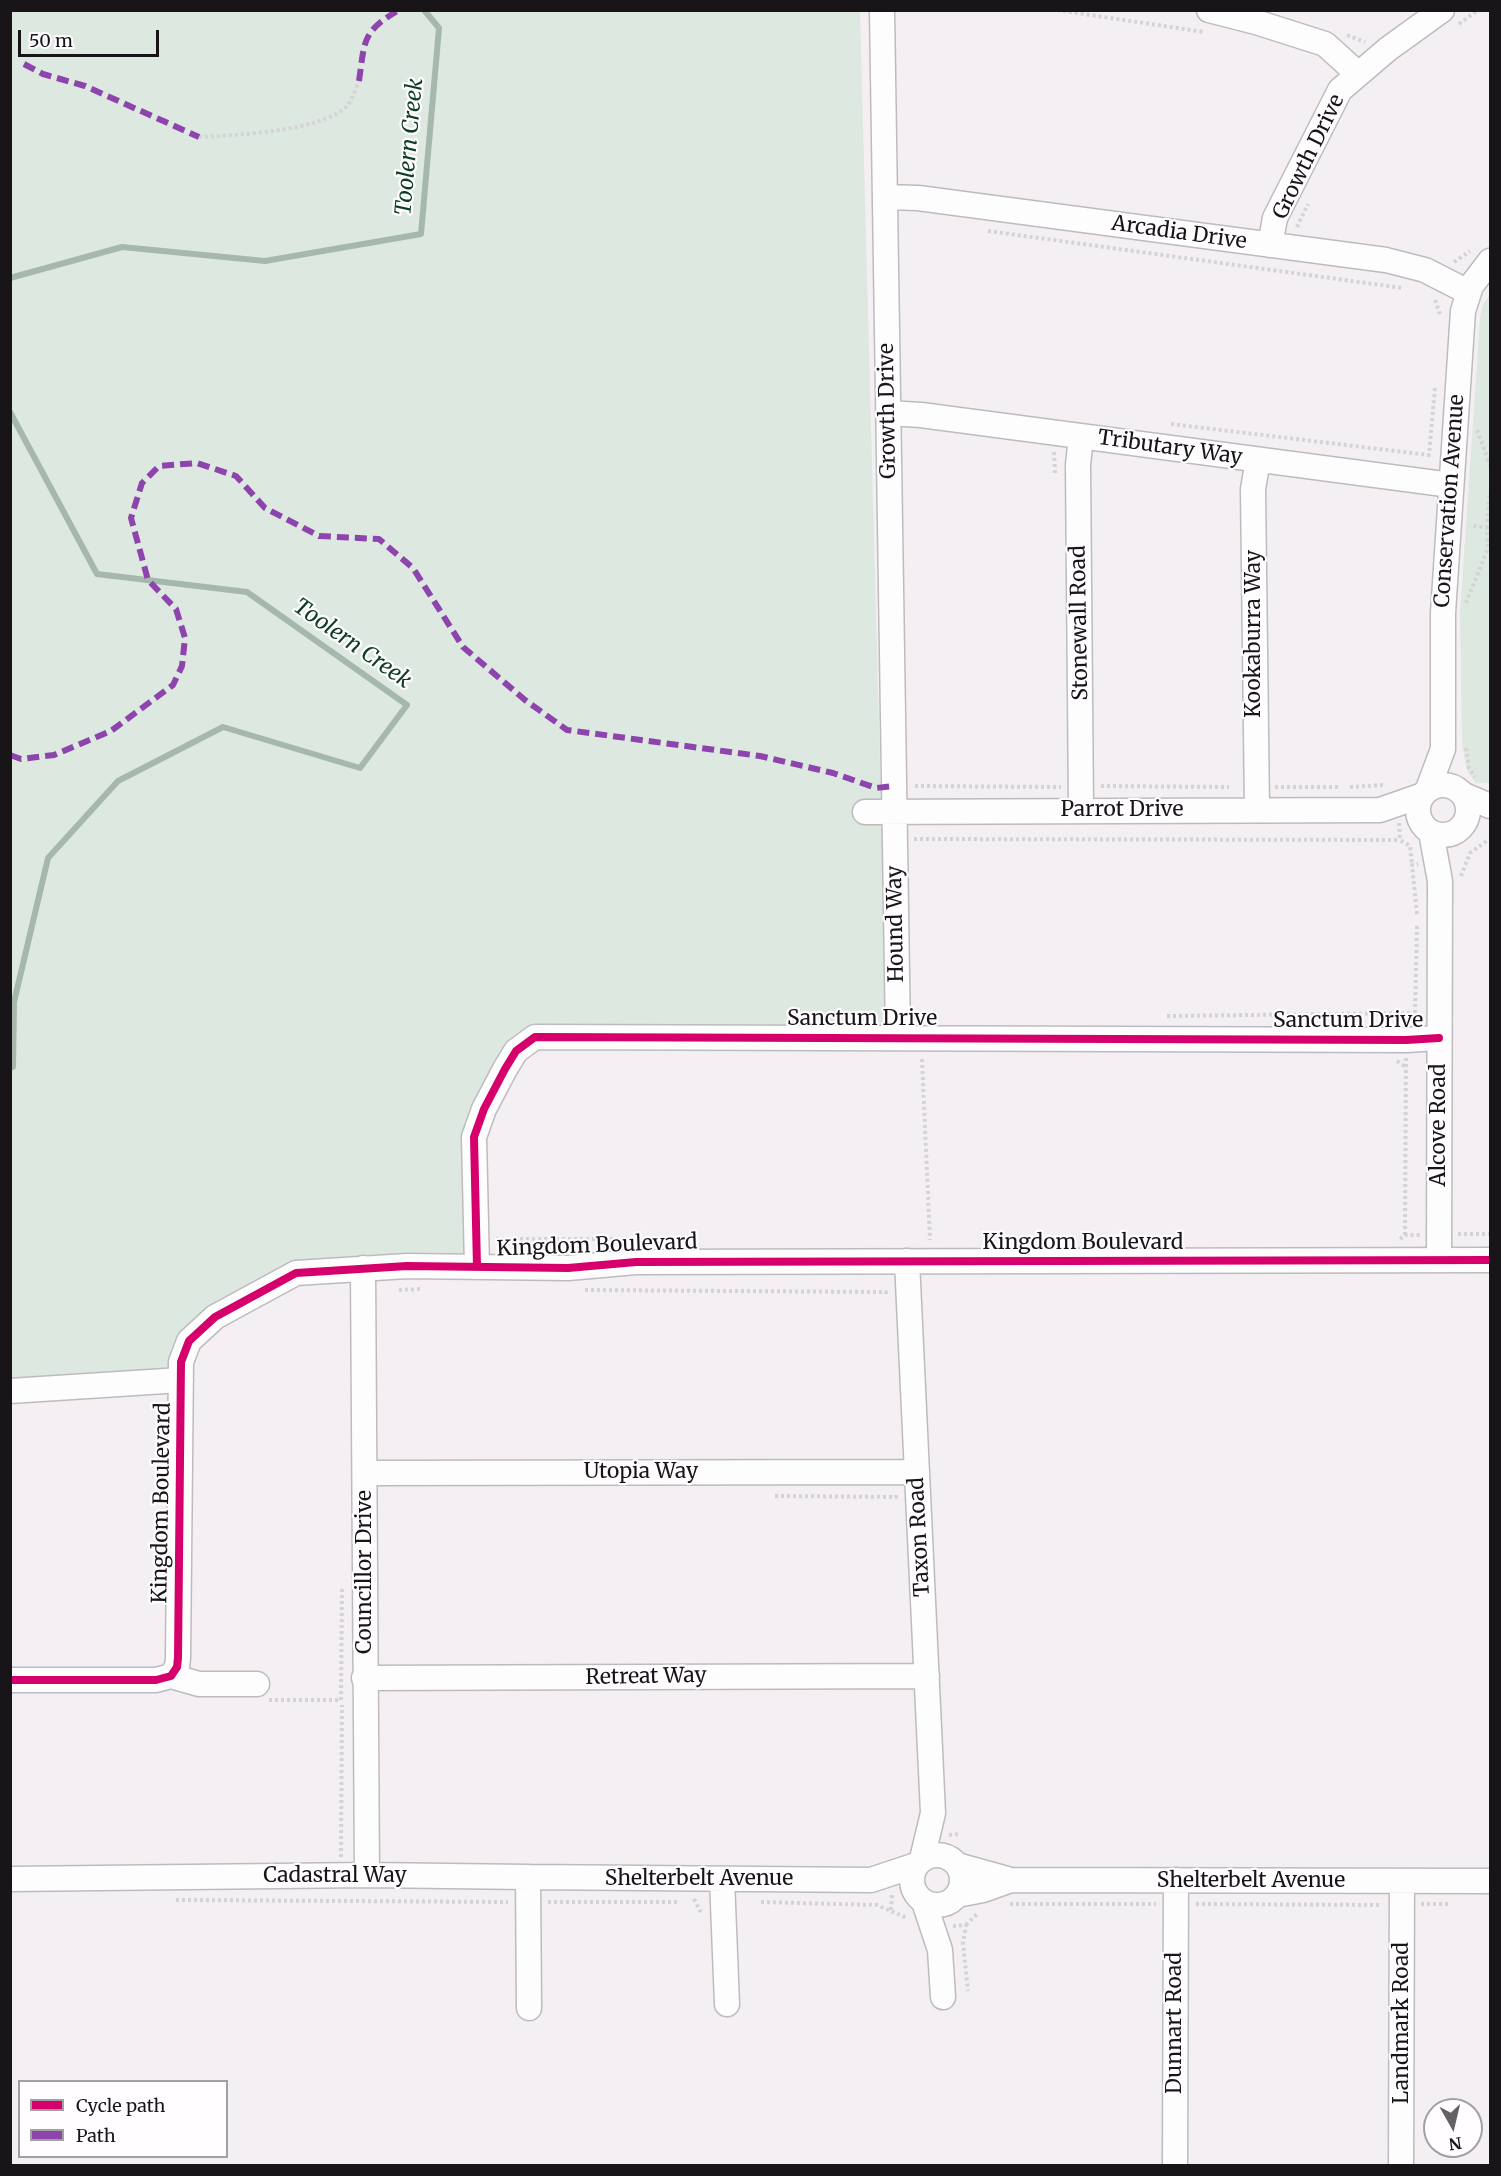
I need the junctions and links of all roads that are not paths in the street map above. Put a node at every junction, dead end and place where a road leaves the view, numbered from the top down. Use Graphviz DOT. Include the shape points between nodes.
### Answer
graph roads {
  1 [pos="882,10"];
  2 [pos="1209,10"];
  3 [pos="1442,10"];
  4 [pos="1349,67"];
  5 [pos="885,197"];
  6 [pos="1270,245"];
  7 [pos="1491,261"];
  8 [pos="1468,292"];
  9 [pos="888,413"];
  10 [pos="1081,436"];
  11 [pos="1258,460"];
  12 [pos="1451,485"];
  13 [pos="1454,745"];
  14 [pos="1468,789"];
  15 [pos="1426,792"];
  16 [pos="1256,798"];
  17 [pos="1081,810"];
  18 [pos="1380,810"];
  19 [pos="865,812"];
  20 [pos="895,812"];
  21 [pos="1480,824"];
  22 [pos="1427,829"];
  23 [pos="1440,881"];
  24 [pos="898,1037"];
  25 [pos="1439,1038"];
  26 [pos="1439,1260"];
  27 [pos="1491,1260"];
  28 [pos="907,1261"];
  29 [pos="486,1268"];
  30 [pos="363,1279"];
  31 [pos="181,1380"];
  32 [pos="10,1391"];
  33 [pos="917,1472"];
  34 [pos="365,1473"];
  35 [pos="171,1676"];
  36 [pos="927,1676"];
  37 [pos="364,1678"];
  38 [pos="10,1680"];
  39 [pos="257,1692"];
  40 [pos="933,1813"];
  41 [pos="919,1862"];
  42 [pos="955,1862"];
  43 [pos="367,1875"];
  44 [pos="528,1877"];
  45 [pos="10,1879"];
  46 [pos="871,1880"];
  47 [pos="1011,1880"];
  48 [pos="1176,1880"];
  49 [pos="1491,1881"];
  50 [pos="723,1891"];
  51 [pos="1402,1893"];
  52 [pos="956,1897"];
  53 [pos="918,1907"];
  54 [pos="940,1950"];
  55 [pos="943,1997"];
  56 [pos="727,2004"];
  57 [pos="529,2008"];
  58 [pos="1175,2166"];
  59 [pos="1401,2166"];
  1 -- 5 [label="street, Growth Drive"];
  2 -- 4 [label="street" via="1325,44"];
  3 -- 4 [label="street, Growth Drive"];
  4 -- 6 [label="street, Growth Drive" via="1275,218"];
  5 -- 6 [label="street, Arcadia Drive" via="918,198"];
  5 -- 9 [label="street, Growth Drive"];
  6 -- 8 [label="street, Arcadia Drive" via="1410,264"];
  7 -- 8 [label="street, Conservation Avenue" via="1476,276"];
  8 -- 12 [label="street, Conservation Avenue" via="1463,311"];
  9 -- 10 [label="street, Tributary Way"];
  9 -- 20 [label="street, Growth Drive"];
  10 -- 11 [label="street, Tributary Way"];
  10 -- 17 [label="street, Stonewall Road" via="1078,465"];
  11 -- 12 [label="street, Tributary Way"];
  11 -- 16 [label="street, Kookaburra Way" via="1253,489"];
  12 -- 13 [label="street, Conservation Avenue" via="1443,613"];
  13 -- 14 [label="street, Conservation Avenue"];
  13 -- 15 [label="street, Conservation Avenue"];
  14 -- 15 [label="street, Parrot Drive" via="1444,785"];
  14 -- 21 [label="street, Alcove Road" via="1469,810"];
  15 -- 18 [label="street, Parrot Drive"];
  15 -- 22 [label="street, Conservation Avenue" via="1418,810"];
  16 -- 17 [label="street, Parrot Drive"];
  16 -- 18 [label="street, Parrot Drive"];
  17 -- 20 [label="street, Parrot Drive"];
  18 -- 22 [label="street, Parrot Drive"];
  19 -- 20 [label="street, Parrot Drive"];
  20 -- 24 [label="street, Hound Way"];
  21 -- 22 [label="street" via="1443,836"];
  21 -- 23 [label="street, Alcove Road"];
  22 -- 23 [label="street, Alcove Road"];
  23 -- 25 [label="street, Alcove Road"];
  24 -- 25 [label="street, Sanctum Drive"];
  24 -- 29 [label="street, Sanctum Drive" via="535,1037 523,1044 496,1084 474,1137"];
  25 -- 26 [label="street, Alcove Road"];
  26 -- 27 [label="street, Kingdom Boulevard"];
  26 -- 28 [label="street, Kingdom Boulevard"];
  28 -- 29 [label="street, Kingdom Boulevard" via="636,1262 568,1269"];
  28 -- 33 [label="street, Taxon Road"];
  29 -- 30 [label="street, Kingdom Boulevard"];
  30 -- 31 [label="street, Kingdom Boulevard" via="296,1273 215,1317 189,1341 181,1362"];
  30 -- 34 [label="street, Councillor Drive"];
  31 -- 32 [label="street"];
  31 -- 35 [label="street, Kingdom Boulevard" via="178,1658"];
  33 -- 34 [label="street, Utopia Way"];
  33 -- 36 [label="street, Taxon Road"];
  34 -- 37 [label="street, Councillor Drive"];
  35 -- 38 [label="street" via="156,1680"];
  35 -- 39 [label="street"];
  36 -- 37 [label="street, Retreat Way"];
  36 -- 40 [label="street, Taxon Road"];
  37 -- 43 [label="street, Councillor Drive"];
  40 -- 41 [label="street"];
  40 -- 42 [label="street"];
  41 -- 42 [label="street" via="937,1855"];
  41 -- 46 [label="street, Shelterbelt Avenue"];
  41 -- 53 [label="street" via="911,1878"];
  42 -- 47 [label="street, Shelterbelt Avenue"];
  42 -- 52 [label="street" via="962,1880"];
  43 -- 44 [label="street, Cadastral Way"];
  43 -- 45 [label="street, Cadastral Way"];
  44 -- 50 [label="street, Shelterbelt Avenue"];
  44 -- 57 [label="street"];
  46 -- 50 [label="street, Shelterbelt Avenue"];
  46 -- 53 [label="street, Shelterbelt Avenue"];
  47 -- 48 [label="street, Shelterbelt Avenue"];
  47 -- 52 [label="street, Shelterbelt Avenue"];
  48 -- 51 [label="street, Shelterbelt Avenue"];
  48 -- 58 [label="street, Dunnart Road"];
  49 -- 51 [label="street, Shelterbelt Avenue"];
  50 -- 56 [label="street"];
  51 -- 59 [label="street, Landmark Road"];
  52 -- 53 [label="street"];
  52 -- 54 [label="street"];
  53 -- 54 [label="street"];
  54 -- 55 [label="street"];
}
